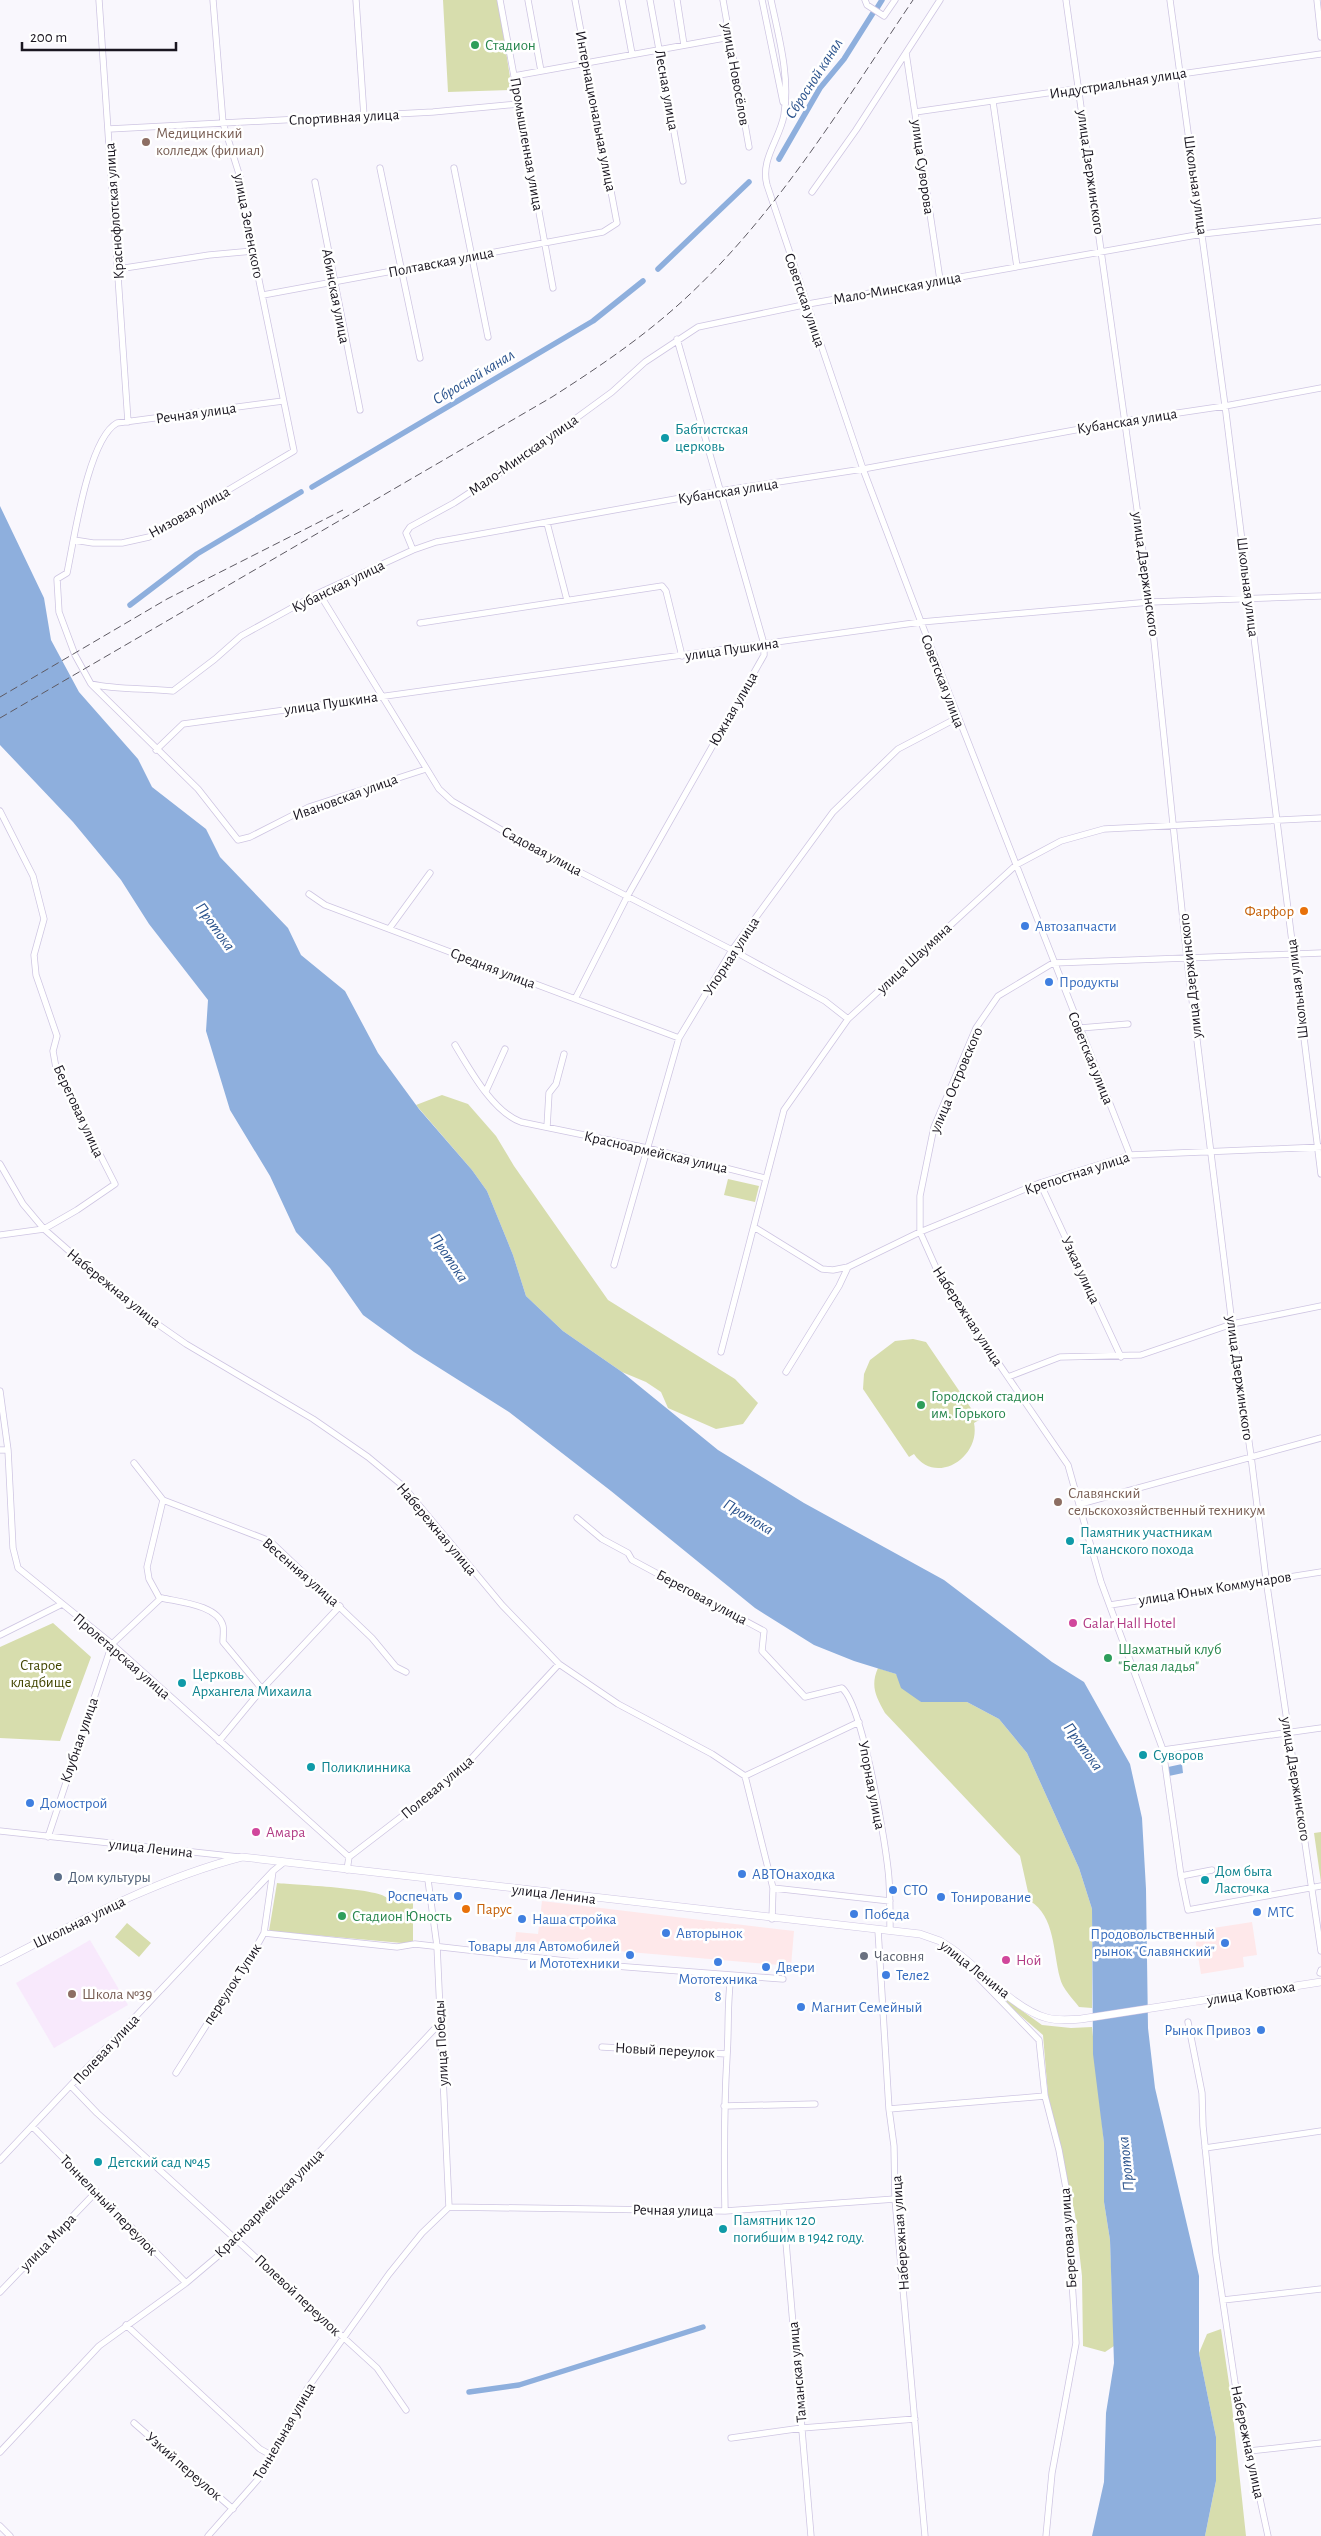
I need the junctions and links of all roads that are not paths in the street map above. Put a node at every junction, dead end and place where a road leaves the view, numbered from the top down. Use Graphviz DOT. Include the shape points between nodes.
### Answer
graph roads {
  1 [pos="99,0"];
  2 [pos="213,0"];
  3 [pos="356,0"];
  4 [pos="500,0"];
  5 [pos="528,0"];
  6 [pos="575,0"];
  7 [pos="622,0"];
  8 [pos="650,0"];
  9 [pos="677,0"];
  10 [pos="723,0"];
  11 [pos="762,0"];
  12 [pos="772,0"];
  13 [pos="865,0"];
  14 [pos="895,0"];
  15 [pos="940,0"];
  16 [pos="1066,0"];
  17 [pos="1170,0"];
  18 [pos="1317,0"];
  19 [pos="730,37"];
  20 [pos="1321,38"];
  21 [pos="684,45"];
  22 [pos="660,49"];
  23 [pos="632,54"];
  24 [pos="906,54"];
  25 [pos="1321,54"];
  26 [pos="587,62"];
  27 [pos="541,71"];
  28 [pos="1181,73"];
  29 [pos="514,76"];
  30 [pos="786,79"];
  31 [pos="778,81"];
  32 [pos="1079,89"];
  33 [pos="993,102"];
  34 [pos="519,104"];
  35 [pos="784,107"];
  36 [pos="915,112"];
  37 [pos="364,116"];
  38 [pos="223,123"];
  39 [pos="109,130"];
  40 [pos="749,147"];
  41 [pos="380,168"];
  42 [pos="454,168"];
  43 [pos="683,181"];
  44 [pos="314,182"];
  45 [pos="812,192"];
  46 [pos="1321,221"];
  47 [pos="617,223"];
  48 [pos="1202,234"];
  49 [pos="544,241"];
  50 [pos="252,251"];
  51 [pos="1102,253"];
  52 [pos="473,255"];
  53 [pos="1017,267"];
  54 [pos="118,269"];
  55 [pos="401,270"];
  56 [pos="940,280"];
  57 [pos="333,282"];
  58 [pos="553,288"];
  59 [pos="263,295"];
  60 [pos="808,304"];
  61 [pos="488,337"];
  62 [pos="678,339"];
  63 [pos="420,358"];
  64 [pos="1321,388"];
  65 [pos="283,401"];
  66 [pos="1226,406"];
  67 [pos="360,410"];
  68 [pos="1124,420"];
  69 [pos="128,422"];
  70 [pos="294,451"];
  71 [pos="863,469"];
  72 [pos="720,492"];
  73 [pos="547,523"];
  74 [pos="74,540"];
  75 [pos="413,550"];
  76 [pos="319,593"];
  77 [pos="1321,596"];
  78 [pos="1249,598"];
  79 [pos="567,600"];
  80 [pos="1150,602"];
  81 [pos="921,622"];
  82 [pos="420,623"];
  83 [pos="764,644"];
  84 [pos="682,656"];
  85 [pos="91,684"];
  86 [pos="380,696"];
  87 [pos="957,718"];
  88 [pos="156,750"];
  89 [pos="426,769"];
  90 [pos="0,811"];
  91 [pos="1321,818"];
  92 [pos="1278,819"];
  93 [pos="1174,825"];
  94 [pos="1016,866"];
  95 [pos="430,873"];
  96 [pos="310,894"];
  97 [pos="628,895"];
  98 [pos="388,929"];
  99 [pos="732,950"];
  100 [pos="1321,953"];
  101 [pos="1293,954"];
  102 [pos="1186,958"];
  103 [pos="1053,963"];
  104 [pos="575,999"];
  105 [pos="848,1019"];
  106 [pos="1128,1024"];
  107 [pos="1080,1028"];
  108 [pos="679,1038"];
  109 [pos="454,1045"];
  110 [pos="505,1049"];
  111 [pos="564,1054"];
  112 [pos="486,1091"];
  113 [pos="546,1127"];
  114 [pos="1319,1147"];
  115 [pos="647,1148"];
  116 [pos="1210,1152"];
  117 [pos="1130,1155"];
  118 [pos="0,1164"];
  119 [pos="1321,1174"];
  120 [pos="765,1178"];
  121 [pos="1040,1183"];
  122 [pos="754,1228"];
  123 [pos="44,1229"];
  124 [pos="920,1232"];
  125 [pos="0,1235"];
  126 [pos="614,1265"];
  127 [pos="848,1267"];
  128 [pos="1321,1306"];
  129 [pos="1232,1324"];
  130 [pos="721,1352"];
  131 [pos="1122,1357"];
  132 [pos="786,1372"];
  133 [pos="1008,1377"];
  134 [pos="0,1390"];
  135 [pos="1321,1438"];
  136 [pos="0,1450"];
  137 [pos="8,1450"];
  138 [pos="1252,1456"];
  139 [pos="134,1463"];
  140 [pos="163,1500"];
  141 [pos="1080,1504"];
  142 [pos="577,1518"];
  143 [pos="1321,1572"];
  144 [pos="1266,1579"];
  145 [pos="160,1599"];
  146 [pos="62,1604"];
  147 [pos="1110,1605"];
  148 [pos="340,1606"];
  149 [pos="0,1635"];
  150 [pos="112,1644"];
  151 [pos="558,1664"];
  152 [pos="406,1672"];
  153 [pos="262,1689"];
  154 [pos="802,1694"];
  155 [pos="859,1722"];
  156 [pos="1321,1728"];
  157 [pos="1289,1732"];
  158 [pos="219,1741"];
  159 [pos="1163,1750"];
  160 [pos="745,1776"];
  161 [pos="0,1831"];
  162 [pos="48,1836"];
  163 [pos="218,1854"];
  164 [pos="242,1857"];
  165 [pos="349,1857"];
  166 [pos="283,1863"];
  167 [pos="216,1864"];
  168 [pos="347,1870"];
  169 [pos="1212,1870"];
  170 [pos="273,1871"];
  171 [pos="1181,1876"];
  172 [pos="428,1880"];
  173 [pos="1321,1886"];
  174 [pos="773,1888"];
  175 [pos="1313,1888"];
  176 [pos="890,1901"];
  177 [pos="772,1919"];
  178 [pos="878,1930"];
  179 [pos="890,1930"];
  180 [pos="264,1933"];
  181 [pos="437,1946"];
  182 [pos="1321,1951"];
  183 [pos="0,1962"];
  184 [pos="975,1966"];
  185 [pos="731,1975"];
  186 [pos="783,1979"];
  187 [pos="1321,1982"];
  188 [pos="1181,2005"];
  189 [pos="1188,2022"];
  190 [pos="440,2023"];
  191 [pos="602,2047"];
  192 [pos="727,2054"];
  193 [pos="176,2073"];
  194 [pos="71,2086"];
  195 [pos="1044,2096"];
  196 [pos="815,2104"];
  197 [pos="724,2106"];
  198 [pos="889,2109"];
  199 [pos="32,2126"];
  200 [pos="1321,2131"];
  201 [pos="1205,2148"];
  202 [pos="0,2160"];
  203 [pos="96,2192"];
  204 [pos="896,2199"];
  205 [pos="449,2207"];
  206 [pos="782,2207"];
  207 [pos="725,2211"];
  208 [pos="238,2239"];
  209 [pos="186,2283"];
  210 [pos="1321,2288"];
  211 [pos="0,2292"];
  212 [pos="1223,2300"];
  213 [pos="126,2324"];
  214 [pos="344,2337"];
  215 [pos="406,2410"];
  216 [pos="916,2419"];
  217 [pos="134,2423"];
  218 [pos="802,2428"];
  219 [pos="731,2438"];
  220 [pos="1321,2443"];
  221 [pos="1249,2451"];
  222 [pos="0,2452"];
  223 [pos="270,2455"];
  224 [pos="233,2509"];
  225 [pos="0,2526"];
  226 [pos="10,2536"];
  227 [pos="208,2536"];
  228 [pos="811,2536"];
  229 [pos="925,2536"];
  230 [pos="1046,2536"];
  231 [pos="1268,2536"];
  1 -- 39 [label="street, Краснофлотская улица"];
  2 -- 38 [label="street, улица Зеленского"];
  3 -- 37 [label="street"];
  4 -- 29 [label="street, Промышленная улица"];
  5 -- 27 [label="street"];
  6 -- 26 [label="street, Интернациональная улица"];
  7 -- 23 [label="street"];
  8 -- 22 [label="street, Лесная улица"];
  9 -- 21 [label="street"];
  10 -- 19 [label="street, улица Новосёлов"];
  11 -- 31 [label="street"];
  12 -- 30 [label="street, Советская улица"];
  13 -- 14 [label="street" via="866,5 884,16"];
  15 -- 24 [label="street"];
  16 -- 32 [label="street, улица Дзержинского"];
  17 -- 28 [label="street, Школьная улица"];
  18 -- 20 [label="street"];
  19 -- 21 [label="street"];
  19 -- 40 [label="street, улица Новосёлов"];
  21 -- 22 [label="street"];
  22 -- 23 [label="street"];
  22 -- 43 [label="street, Лесная улица"];
  23 -- 26 [label="street"];
  24 -- 36 [label="street, улица Суворова"];
  24 -- 45 [label="street"];
  25 -- 28 [label="street, Индустриальная улица"];
  26 -- 27 [label="street"];
  26 -- 47 [label="street, Интернациональная улица"];
  27 -- 29 [label="street"];
  28 -- 32 [label="street, Индустриальная улица"];
  28 -- 48 [label="street, Школьная улица"];
  29 -- 34 [label="street, Промышленная улица"];
  30 -- 31 [label="street" via="782,85"];
  30 -- 35 [label="street, Советская улица"];
  31 -- 35 [label="street"];
  32 -- 33 [label="street, Индустриальная улица"];
  32 -- 51 [label="street, улица Дзержинского"];
  33 -- 36 [label="street, Индустриальная улица"];
  33 -- 53 [label="street"];
  34 -- 37 [label="street, Спортивная улица"];
  34 -- 49 [label="street, Промышленная улица"];
  35 -- 60 [label="street, Советская улица" via="784,117 764,174"];
  36 -- 56 [label="street, улица Суворова"];
  37 -- 38 [label="street, Спортивная улица"];
  38 -- 39 [label="street, Спортивная улица"];
  38 -- 50 [label="street, улица Зеленского" via="240,177"];
  39 -- 54 [label="street, Краснофлотская улица"];
  41 -- 55 [label="street"];
  42 -- 52 [label="street"];
  44 -- 57 [label="street, Абинская улица"];
  46 -- 48 [label="street, Мало-Минская улица"];
  47 -- 49 [label="street, Полтавская улица" via="603,232"];
  48 -- 51 [label="street, Мало-Минская улица"];
  48 -- 66 [label="street, Школьная улица"];
  49 -- 52 [label="street, Полтавская улица"];
  49 -- 58 [label="street, Промышленная улица"];
  50 -- 54 [label="street" via="209,254"];
  50 -- 59 [label="street, улица Зеленского"];
  51 -- 53 [label="street, Мало-Минская улица"];
  51 -- 68 [label="street, улица Дзержинского"];
  52 -- 55 [label="street, Полтавская улица"];
  52 -- 61 [label="street"];
  53 -- 56 [label="street, Мало-Минская улица"];
  54 -- 69 [label="street, Краснофлотская улица"];
  55 -- 57 [label="street, Полтавская улица"];
  55 -- 63 [label="street"];
  56 -- 60 [label="street, Мало-Минская улица"];
  57 -- 59 [label="street, Полтавская улица"];
  57 -- 67 [label="street, Абинская улица"];
  59 -- 65 [label="street, улица Зеленского"];
  60 -- 62 [label="street, Мало-Минская улица" via="698,328"];
  60 -- 71 [label="street, Советская улица"];
  62 -- 72 [label="street"];
  62 -- 75 [label="street, Мало-Минская улица" via="515,463 410,527 406,533"];
  64 -- 66 [label="street, Кубанская улица"];
  65 -- 69 [label="street, Речная улица"];
  65 -- 70 [label="street, улица Зеленского"];
  66 -- 68 [label="street, Кубанская улица"];
  66 -- 78 [label="street, Школьная улица"];
  68 -- 71 [label="street, Кубанская улица"];
  68 -- 80 [label="street, улица Дзержинского"];
  69 -- 74 [label="street, Речная улица" via="110,427 93,458"];
  70 -- 74 [label="street, Низовая улица" via="149,537 122,543"];
  71 -- 72 [label="street, Кубанская улица"];
  71 -- 81 [label="street, Советская улица"];
  72 -- 73 [label="street, Кубанская улица"];
  72 -- 83 [label="street"];
  73 -- 75 [label="street, Кубанская улица" via="436,542"];
  73 -- 79 [label="street"];
  74 -- 85 [label="street" via="67,573 57,579 60,612 75,655"];
  75 -- 76 [label="street, Кубанская улица"];
  76 -- 85 [label="street, Кубанская улица" via="241,636 173,691 114,689"];
  76 -- 86 [label="street, Садовая улица"];
  77 -- 78 [label="street, улица Пушкина"];
  78 -- 80 [label="street, улица Пушкина"];
  78 -- 92 [label="street, Школьная улица"];
  79 -- 82 [label="street"];
  79 -- 84 [label="street" via="662,586"];
  80 -- 81 [label="street, улица Пушкина"];
  80 -- 93 [label="street, улица Дзержинского"];
  81 -- 83 [label="street, улица Пушкина"];
  81 -- 87 [label="street, Советская улица"];
  83 -- 84 [label="street, улица Пушкина"];
  83 -- 97 [label="street, Южная улица" via="764,655"];
  84 -- 86 [label="street, улица Пушкина"];
  85 -- 88 [label="street"];
  86 -- 88 [label="street, улица Пушкина" via="183,724"];
  86 -- 89 [label="street, Садовая улица"];
  87 -- 94 [label="street, Советская улица"];
  87 -- 99 [label="street, Упорная улица" via="898,749 833,812"];
  88 -- 89 [label="street, Ивановская улица" via="198,789 238,840 309,807"];
  89 -- 97 [label="street, Садовая улица" via="439,789 452,801 529,846"];
  90 -- 123 [label="street, Береговая улица" via="33,876 44,919 34,955 36,975 57,1036 56,1068 115,1184"];
  91 -- 92 [label="street, улица Шаумяна"];
  92 -- 93 [label="street, улица Шаумяна"];
  92 -- 101 [label="street, Школьная улица"];
  93 -- 94 [label="street, улица Шаумяна" via="1104,829 1079,834"];
  93 -- 102 [label="street, улица Дзержинского"];
  94 -- 103 [label="street, Советская улица"];
  94 -- 105 [label="street, улица Шаумяна"];
  95 -- 98 [label="street"];
  96 -- 98 [label="street, Средняя улица" via="325,905"];
  97 -- 99 [label="street, Садовая улица"];
  97 -- 104 [label="street, Южная улица"];
  98 -- 104 [label="street, Средняя улица"];
  99 -- 105 [label="street, Садовая улица" via="825,1001"];
  99 -- 108 [label="street, Упорная улица"];
  100 -- 101 [label="street, улица Островского"];
  101 -- 102 [label="street, улица Островского"];
  101 -- 114 [label="street, Школьная улица"];
  102 -- 103 [label="street, улица Островского"];
  102 -- 116 [label="street, улица Дзержинского"];
  103 -- 107 [label="street, Советская улица"];
  103 -- 124 [label="street, улица Островского" via="998,996 976,1028 934,1127 920,1196"];
  104 -- 108 [label="street, Средняя улица"];
  105 -- 120 [label="street, улица Шаумяна" via="784,1110"];
  106 -- 107 [label="street"];
  107 -- 117 [label="street, Советская улица"];
  108 -- 115 [label="street, Упорная улица"];
  109 -- 112 [label="street, Красноармейская улица"];
  110 -- 112 [label="street"];
  111 -- 113 [label="street" via="556,1084 550,1093"];
  112 -- 113 [label="street, Красноармейская улица" via="508,1117"];
  113 -- 115 [label="street, Красноармейская улица"];
  114 -- 116 [label="street, Крепостная улица"];
  114 -- 119 [label="street, Школьная улица"];
  115 -- 120 [label="street, Красноармейская улица"];
  115 -- 126 [label="street, Упорная улица"];
  116 -- 117 [label="street, Крепостная улица"];
  116 -- 129 [label="street, улица Дзержинского"];
  117 -- 121 [label="street, Крепостная улица"];
  118 -- 123 [label="street, Набережная улица" via="23,1204"];
  120 -- 122 [label="street, улица Шаумяна"];
  121 -- 124 [label="street, Крепостная улица"];
  121 -- 131 [label="street, Узкая улица"];
  122 -- 127 [label="street, Крепостная улица" via="822,1269"];
  122 -- 130 [label="street, улица Шаумяна"];
  123 -- 125 [label="street"];
  123 -- 151 [label="street, Набережная улица" via="133,1307 186,1344 313,1419 403,1486 502,1606"];
  124 -- 127 [label="street, Крепостная улица"];
  124 -- 133 [label="street, Набережная улица" via="941,1279"];
  127 -- 132 [label="street"];
  128 -- 129 [label="street"];
  129 -- 131 [label="street" via="1141,1355"];
  129 -- 138 [label="street, улица Дзержинского"];
  131 -- 133 [label="street" via="1060,1357"];
  133 -- 141 [label="street, Набережная улица" via="1068,1465"];
  134 -- 137 [label="street, Пролетарская улица"];
  135 -- 138 [label="street"];
  136 -- 137 [label="street"];
  137 -- 146 [label="street, Пролетарская улица" via="13,1548 18,1568"];
  138 -- 141 [label="street"];
  138 -- 144 [label="street, улица Дзержинского"];
  139 -- 140 [label="street"];
  140 -- 145 [label="street" via="147,1567 149,1579"];
  140 -- 148 [label="street, Весенняя улица" via="270,1541"];
  141 -- 147 [label="street, Набережная улица"];
  142 -- 154 [label="street, Береговая улица" via="602,1539 628,1553 632,1560 764,1631 762,1651"];
  143 -- 144 [label="street, улица Юных Коммунаров"];
  144 -- 147 [label="street, улица Юных Коммунаров"];
  144 -- 157 [label="street, улица Дзержинского"];
  145 -- 150 [label="street"];
  145 -- 153 [label="street" via="188,1604 216,1615 223,1626 223,1642"];
  146 -- 149 [label="street"];
  146 -- 150 [label="street, Пролетарская улица"];
  147 -- 159 [label="street, Набережная улица"];
  148 -- 152 [label="street, Весенняя улица" via="396,1667"];
  148 -- 153 [label="street"];
  150 -- 158 [label="street, Пролетарская улица"];
  150 -- 162 [label="street, Клубная улица"];
  151 -- 160 [label="street, Набережная улица" via="618,1704 712,1754"];
  151 -- 165 [label="street, Полевая улица" via="457,1774"];
  153 -- 158 [label="street"];
  154 -- 155 [label="street, Упорная улица" via="805,1698 842,1688 848,1693"];
  155 -- 160 [label="street"];
  155 -- 176 [label="street, Упорная улица" via="879,1817"];
  156 -- 157 [label="street"];
  157 -- 159 [label="street"];
  157 -- 175 [label="street, улица Дзержинского"];
  158 -- 165 [label="street, Пролетарская улица"];
  159 -- 171 [label="street, Набережная улица"];
  160 -- 174 [label="street"];
  161 -- 162 [label="street, улица Ленина"];
  162 -- 163 [label="street, улица Ленина"];
  163 -- 164 [label="street, улица Ленина"];
  163 -- 167 [label="street"];
  164 -- 166 [label="main road, улица Ленина"];
  164 -- 167 [label="main road, Школьная улица"];
  165 -- 168 [label="street"];
  166 -- 168 [label="main road, улица Ленина"];
  166 -- 170 [label="street"];
  167 -- 183 [label="main road, Школьная улица" via="149,1888"];
  168 -- 172 [label="main road, улица Ленина"];
  169 -- 171 [label="street"];
  170 -- 180 [label="street, переулок Тупик"];
  170 -- 194 [label="street, Полевая улица"];
  171 -- 175 [label="street, Набережная улица" via="1188,1910"];
  172 -- 177 [label="main road, улица Ленина"];
  172 -- 181 [label="street, улица Победы"];
  173 -- 175 [label="street"];
  174 -- 176 [label="street"];
  174 -- 177 [label="street"];
  175 -- 182 [label="street, улица Дзержинского"];
  176 -- 179 [label="street, Упорная улица"];
  177 -- 178 [label="main road, улица Ленина"];
  178 -- 179 [label="main road, улица Ленина"];
  178 -- 198 [label="street, Набережная улица"];
  179 -- 184 [label="main road, улица Ленина" via="932,1937"];
  180 -- 181 [label="street" via="398,1947 415,1944"];
  180 -- 193 [label="street, переулок Тупик"];
  181 -- 185 [label="street" via="602,1965"];
  181 -- 190 [label="street, улица Победы"];
  184 -- 188 [label="main road, улица Ленина" via="1019,2004 1036,2014 1061,2020"];
  184 -- 195 [label="street, Береговая улица" via="978,1978 1039,2040"];
  185 -- 186 [label="street"];
  185 -- 192 [label="street" via="727,2003"];
  187 -- 188 [label="main road, улица Ковтюха"];
  189 -- 201 [label="street, Набережная улица" via="1202,2093"];
  190 -- 205 [label="street, улица Победы"];
  190 -- 208 [label="street, Красноармейская улица"];
  191 -- 192 [label="street, Новый переулок"];
  192 -- 197 [label="street"];
  194 -- 199 [label="street, Полевая улица"];
  194 -- 208 [label="street, Полевой переулок"];
  195 -- 198 [label="street"];
  195 -- 230 [label="street, Береговая улица" via="1066,2188 1076,2343 1052,2473"];
  196 -- 197 [label="street"];
  197 -- 207 [label="street"];
  198 -- 204 [label="street, Набережная улица"];
  199 -- 202 [label="street, Полевая улица"];
  199 -- 203 [label="street, Тоннельный переулок"];
  200 -- 201 [label="street"];
  201 -- 212 [label="street, Набережная улица"];
  203 -- 209 [label="street, Тоннельный переулок"];
  203 -- 211 [label="street, улица Мира"];
  204 -- 206 [label="street, Речная улица"];
  204 -- 216 [label="street, Набережная улица"];
  205 -- 207 [label="street, Речная улица"];
  205 -- 214 [label="street, Тоннельная улица" via="422,2233"];
  206 -- 207 [label="street, Речная улица"];
  206 -- 218 [label="street, Таманская улица"];
  208 -- 209 [label="street, Красноармейская улица"];
  208 -- 214 [label="street, Полевой переулок"];
  209 -- 213 [label="street, Красноармейская улица"];
  210 -- 212 [label="street"];
  212 -- 221 [label="street, Набережная улица"];
  213 -- 222 [label="street, Красноармейская улица" via="75,2369"];
  213 -- 223 [label="street"];
  214 -- 215 [label="street, Полевой переулок" via="377,2368"];
  214 -- 223 [label="street, Тоннельная улица" via="307,2389"];
  216 -- 218 [label="street"];
  216 -- 229 [label="street, Набережная улица"];
  217 -- 224 [label="street, Узкий переулок"];
  218 -- 219 [label="street"];
  218 -- 228 [label="street, Таманская улица"];
  220 -- 221 [label="street"];
  221 -- 231 [label="street, Набережная улица"];
  223 -- 224 [label="street, Тоннельная улица" via="261,2476"];
  224 -- 227 [label="street, Тоннельная улица"];
  225 -- 226 [label="street"];
}
